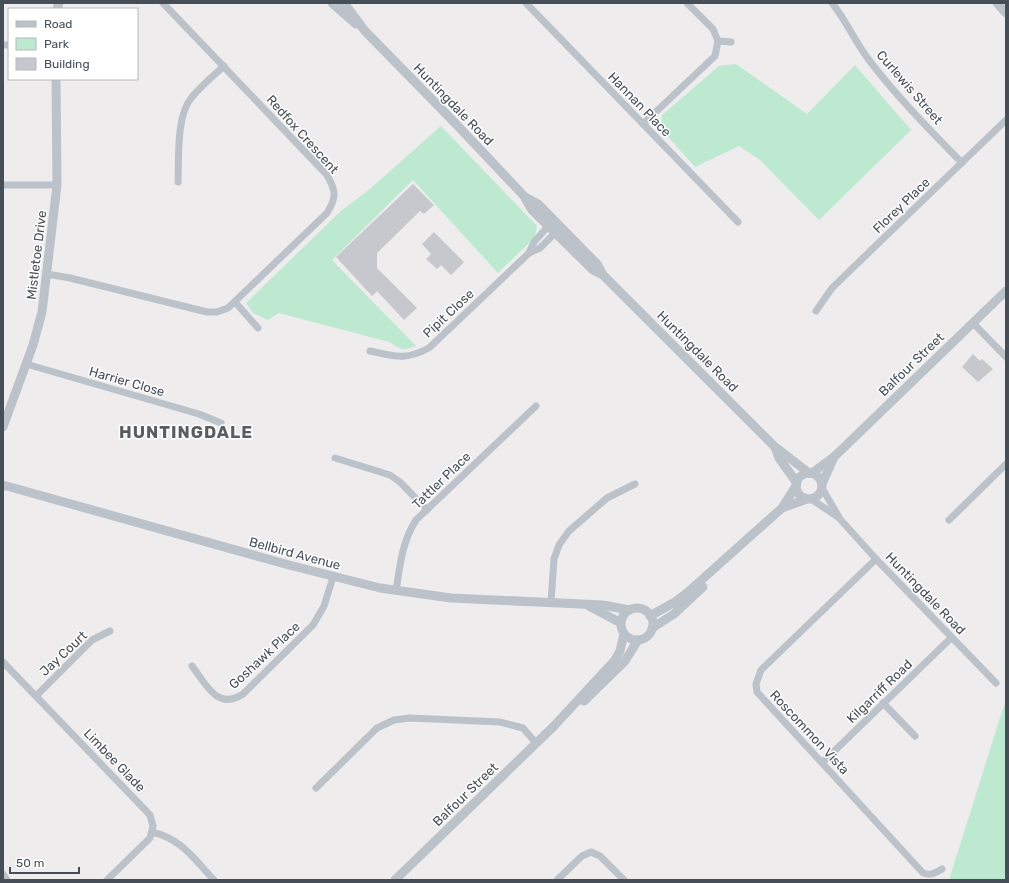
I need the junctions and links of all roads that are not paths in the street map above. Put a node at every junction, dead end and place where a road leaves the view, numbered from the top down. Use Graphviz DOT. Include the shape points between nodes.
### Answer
graph roads {
  1 [pos="163,3"];
  2 [pos="332,3"];
  3 [pos="344,3"];
  4 [pos="526,3"];
  5 [pos="687,3"];
  6 [pos="832,3"];
  7 [pos="997,3"];
  8 [pos="1006,13"];
  9 [pos="365,31"];
  10 [pos="718,41"];
  11 [pos="731,42"];
  12 [pos="224,66"];
  13 [pos="56,80"];
  14 [pos="1006,120"];
  15 [pos="643,124"];
  16 [pos="962,163"];
  17 [pos="178,182"];
  18 [pos="3,185"];
  19 [pos="57,185"];
  20 [pos="738,222"];
  21 [pos="551,223"];
  22 [pos="558,230"];
  23 [pos="529,253"];
  24 [pos="47,274"];
  25 [pos="1006,291"];
  26 [pos="235,302"];
  27 [pos="816,311"];
  28 [pos="973,323"];
  29 [pos="258,328"];
  30 [pos="370,351"];
  31 [pos="1006,357"];
  32 [pos="26,364"];
  33 [pos="536,406"];
  34 [pos="221,423"];
  35 [pos="3,427"];
  36 [pos="774,446"];
  37 [pos="835,456"];
  38 [pos="335,458"];
  39 [pos="1006,464"];
  40 [pos="811,473"];
  41 [pos="635,484"];
  42 [pos="3,485"];
  43 [pos="797,485"];
  44 [pos="822,486"];
  45 [pos="809,499"];
  46 [pos="782,508"];
  47 [pos="427,510"];
  48 [pos="840,519"];
  49 [pos="949,520"];
  50 [pos="734,551"];
  51 [pos="876,559"];
  52 [pos="333,577"];
  53 [pos="396,591"];
  54 [pos="551,602"];
  55 [pos="588,605"];
  56 [pos="629,610"];
  57 [pos="650,616"];
  58 [pos="621,624"];
  59 [pos="652,628"];
  60 [pos="110,631"];
  61 [pos="624,634"];
  62 [pos="951,638"];
  63 [pos="638,640"];
  64 [pos="3,662"];
  65 [pos="192,666"];
  66 [pos="996,683"];
  67 [pos="36,696"];
  68 [pos="883,703"];
  69 [pos="554,726"];
  70 [pos="915,736"];
  71 [pos="536,743"];
  72 [pos="823,762"];
  73 [pos="316,788"];
  74 [pos="152,832"];
  75 [pos="942,869"];
  76 [pos="3,874"];
  77 [pos="7,880"];
  78 [pos="107,880"];
  79 [pos="214,880"];
  80 [pos="395,880"];
  81 [pos="557,880"];
  82 [pos="624,880"];
  1 -- 12 [label="street, Redfox Crescent"];
  2 -- 9 [label="street, Huntingdale Road"];
  3 -- 9 [label="street, Huntingdale Road"];
  4 -- 15 [label="street, Hannan Place"];
  5 -- 10 [label="street" via="712,29"];
  6 -- 16 [label="street, Curlewis Street" via="885,80"];
  7 -- 8 [label="street"];
  9 -- 21 [label="street, Huntingdale Road" via="524,196 532,210"];
  10 -- 11 [label="street"];
  10 -- 15 [label="street" via="714,56"];
  12 -- 17 [label="street" via="191,97 184,109"];
  12 -- 26 [label="street, Redfox Crescent" via="327,174 334,188 334,202 327,213"];
  13 -- 19 [label="street, Mistletoe Drive"];
  14 -- 16 [label="street, Florey Place"];
  15 -- 20 [label="street, Hannan Place"];
  16 -- 27 [label="street, Florey Place" via="832,288"];
  18 -- 19 [label="street"];
  19 -- 24 [label="street, Mistletoe Drive"];
  21 -- 22 [label="street, Huntingdale Road"];
  21 -- 23 [label="street, Pipit Close" via="534,242"];
  22 -- 23 [label="street, Pipit Close" via="540,248"];
  22 -- 36 [label="street, Huntingdale Road" via="593,270 603,275"];
  23 -- 30 [label="street, Pipit Close" via="428,348 414,356 403,358"];
  24 -- 26 [label="street, Redfox Crescent" via="207,312 217,312"];
  24 -- 32 [label="street, Mistletoe Drive" via="42,312"];
  25 -- 28 [label="street, Balfour Street"];
  26 -- 29 [label="street"];
  28 -- 31 [label="street"];
  28 -- 37 [label="street, Balfour Street"];
  32 -- 34 [label="street, Harrier Close" via="199,414"];
  32 -- 35 [label="street, Mistletoe Drive"];
  33 -- 47 [label="street, Tattler Place"];
  36 -- 40 [label="street, Huntingdale Road"];
  36 -- 43 [label="street, Huntingdale Road"];
  37 -- 40 [label="street, Balfour Street"];
  37 -- 44 [label="street, Balfour Street"];
  38 -- 47 [label="street" via="390,475"];
  39 -- 49 [label="street"];
  40 -- 43 [label="street" via="802,475"];
  40 -- 44 [label="street" via="819,477"];
  41 -- 54 [label="street" via="607,498 569,531 559,545 554,559"];
  42 -- 52 [label="street, Bellbird Avenue"];
  43 -- 45 [label="street" via="799,494"];
  43 -- 46 [label="street, Balfour Street"];
  44 -- 45 [label="street" via="819,495"];
  44 -- 48 [label="street, Huntingdale Road"];
  45 -- 46 [label="street, Balfour Street"];
  45 -- 48 [label="street, Huntingdale Road"];
  46 -- 50 [label="street, Balfour Street"];
  47 -- 53 [label="street, Tattler Place" via="416,520 402,549"];
  48 -- 51 [label="street, Huntingdale Road"];
  50 -- 57 [label="street, Balfour Street" via="675,602"];
  50 -- 59 [label="street, Balfour Street" via="680,609"];
  51 -- 62 [label="street, Huntingdale Road"];
  51 -- 72 [label="street, Roscommon Vista" via="757,676 757,692 763,700"];
  52 -- 53 [label="street, Bellbird Avenue"];
  52 -- 65 [label="street, Goshawk Place" via="324,606 313,624 243,694 227,700 211,692"];
  53 -- 54 [label="street, Bellbird Avenue" via="451,598"];
  54 -- 55 [label="street, Bellbird Avenue"];
  55 -- 56 [label="street, Bellbird Avenue"];
  55 -- 58 [label="street, Bellbird Avenue"];
  56 -- 57 [label="street" via="638,608"];
  56 -- 58 [label="street" via="623,616"];
  57 -- 59 [label="street"];
  58 -- 61 [label="street"];
  59 -- 63 [label="street, Balfour Street" via="647,636"];
  60 -- 67 [label="street, Jay Court" via="92,640"];
  61 -- 63 [label="street"];
  61 -- 69 [label="street, Balfour Street" via="615,660"];
  62 -- 66 [label="street, Huntingdale Road"];
  62 -- 68 [label="street, Kilgarriff Road"];
  63 -- 69 [label="street, Balfour Street" via="625,661 578,707"];
  64 -- 67 [label="street, Limbee Glade"];
  67 -- 74 [label="street, Limbee Glade" via="146,809 152,820"];
  68 -- 70 [label="street"];
  68 -- 72 [label="street, Kilgarriff Road"];
  69 -- 71 [label="street, Balfour Street"];
  71 -- 73 [label="street" via="523,728 500,722 410,718 394,720 377,728"];
  71 -- 80 [label="street, Balfour Street"];
  72 -- 75 [label="street, Roscommon Vista" via="923,873 935,874"];
  74 -- 78 [label="street" via="147,841"];
  74 -- 79 [label="street" via="166,835 176,841"];
  76 -- 77 [label="street"];
  81 -- 82 [label="street" via="582,856 591,852 600,856"];
}
